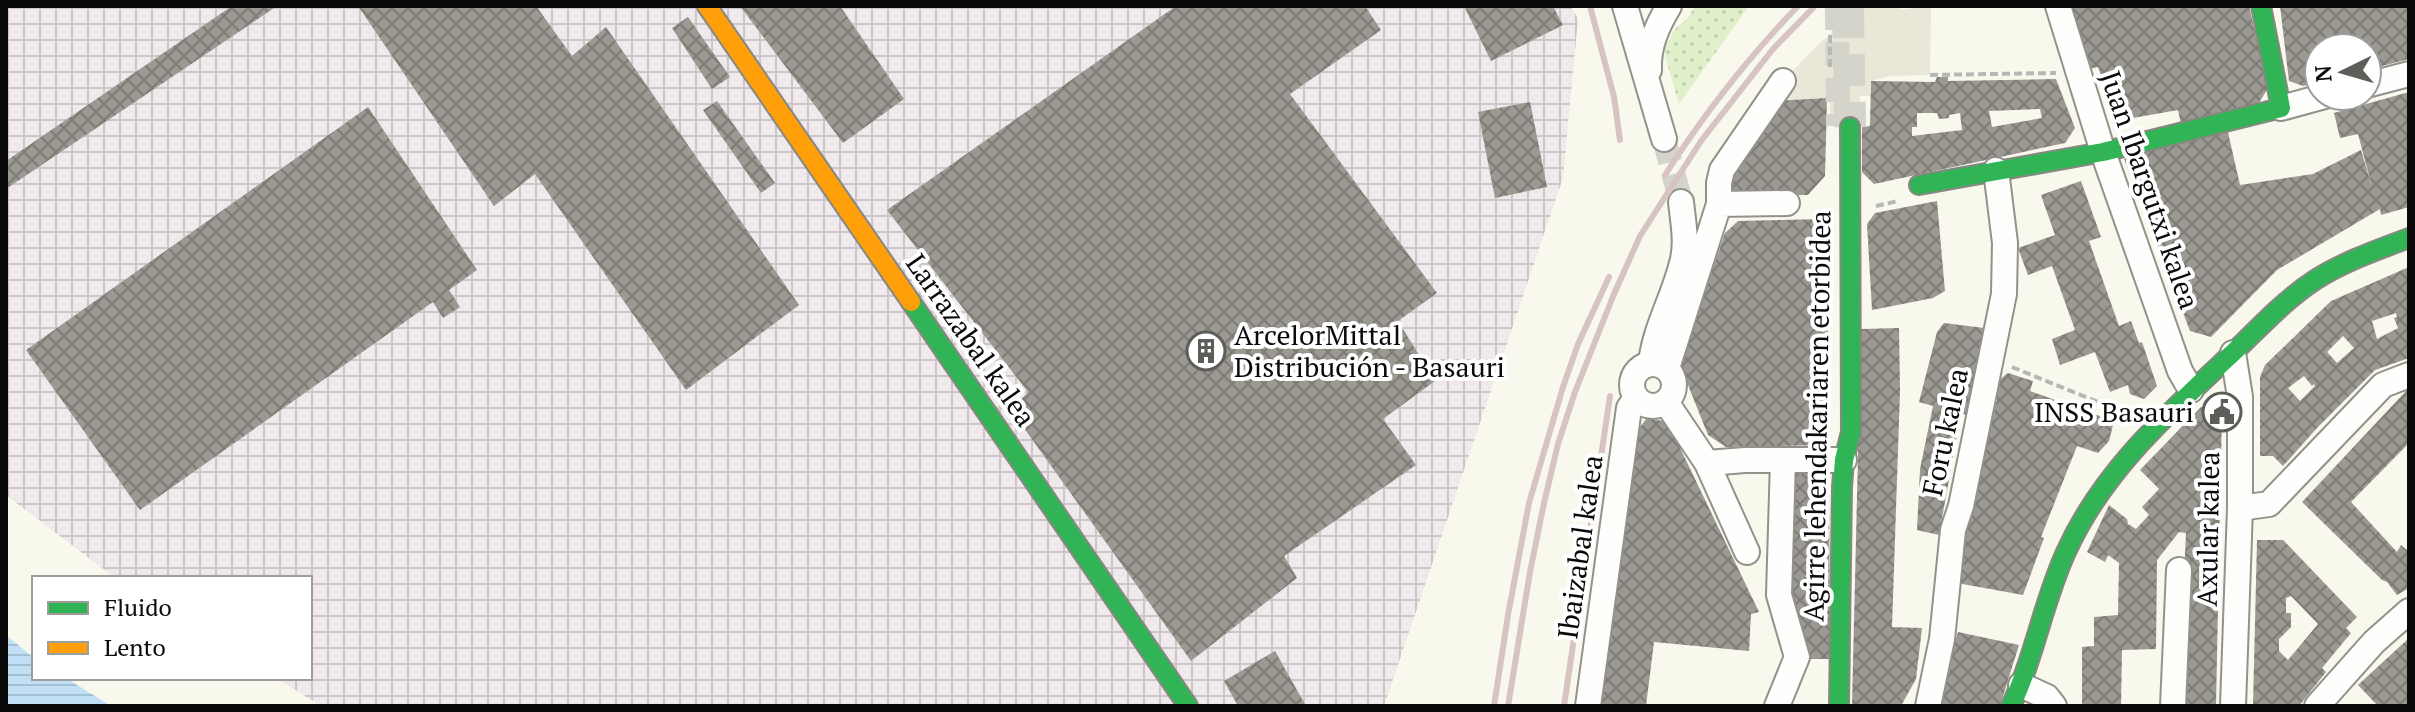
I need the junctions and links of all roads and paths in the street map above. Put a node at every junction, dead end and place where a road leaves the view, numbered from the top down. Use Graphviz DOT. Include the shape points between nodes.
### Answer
graph roads {
  1 [pos="707,6"];
  2 [pos="1625,6"];
  3 [pos="2058,6"];
  4 [pos="2261,6"];
  5 [pos="1660,7"];
  6 [pos="1830,35"];
  7 [pos="1830,71"];
  8 [pos="2043,74"];
  9 [pos="2409,74"];
  10 [pos="1930,75"];
  11 [pos="1783,81"];
  12 [pos="2383,81"];
  13 [pos="1649,84"];
  14 [pos="2303,102"];
  15 [pos="2281,108"];
  16 [pos="1850,127"];
  17 [pos="1664,139"];
  18 [pos="2103,152"];
  19 [pos="1996,170"];
  20 [pos="1919,185"];
  21 [pos="1681,202"];
  22 [pos="1787,203"];
  23 [pos="1719,204"];
  24 [pos="2409,238"];
  25 [pos="2233,353"];
  26 [pos="2004,363"];
  27 [pos="1659,366"];
  28 [pos="2409,375"];
  29 [pos="2191,390"];
  30 [pos="1636,398"];
  31 [pos="1666,402"];
  32 [pos="2132,416"];
  33 [pos="1783,460"];
  34 [pos="1844,460"];
  35 [pos="1707,463"];
  36 [pos="2240,508"];
  37 [pos="1747,552"];
  38 [pos="2179,570"];
  39 [pos="2409,611"];
  40 [pos="2016,696"];
  41 [pos="1188,706"];
  42 [pos="1588,706"];
  43 [pos="1777,706"];
  44 [pos="1839,706"];
  45 [pos="1928,706"];
  46 [pos="2054,706"];
  47 [pos="2173,706"];
  48 [pos="2233,706"];
  49 [pos="2317,706"];
  1 -- 41 [label="street, Larrazabal kalea"];
  2 -- 13 [label="street"];
  3 -- 18 [label="street, Juan Ibargutxi kalea"];
  4 -- 15 [label="street"];
  5 -- 13 [label="street" via="1648,57"];
  6 -- 7 [label="path"];
  8 -- 10 [label="path"];
  9 -- 12 [label="street"];
  11 -- 23 [label="street" via="1722,170"];
  13 -- 17 [label="street"];
  14 -- 15 [label="street"];
  15 -- 18 [label="street"];
  16 -- 34 [label="street, Agirre lehendakariaren etorbidea" via="1851,432"];
  18 -- 19 [label="street"];
  18 -- 29 [label="street, Juan Ibargutxi kalea"];
  19 -- 20 [label="street"];
  19 -- 45 [label="street, Foru kalea" via="2005,243 2004,294 1953,530 1942,639"];
  21 -- 27 [label="street" via="1683,260 1653,344"];
  22 -- 23 [label="street"];
  23 -- 27 [label="street"];
  24 -- 25 [label="street" via="2323,276"];
  25 -- 29 [label="street"];
  25 -- 36 [label="street, Axular kalea" via="2240,397"];
  26 -- 32 [label="path"];
  27 -- 30 [label="street" via="1635,373"];
  27 -- 31 [label="street" via="1674,379"];
  28 -- 36 [label="street" via="2383,385 2269,504"];
  29 -- 40 [label="street" via="2129,452 2081,523 2047,601"];
  30 -- 31 [label="street" via="1654,406"];
  30 -- 42 [label="street, Ibaizabal kalea" via="1629,408"];
  31 -- 35 [label="street"];
  33 -- 34 [label="street"];
  33 -- 35 [label="street"];
  33 -- 43 [label="street" via="1779,595 1797,657"];
  34 -- 44 [label="street, Agirre lehendakariaren etorbidea"];
  35 -- 37 [label="street"];
  36 -- 48 [label="street, Axular kalea"];
  38 -- 47 [label="street"];
  39 -- 49 [label="street"];
  40 -- 46 [label="street" via="2047,697"];
}
